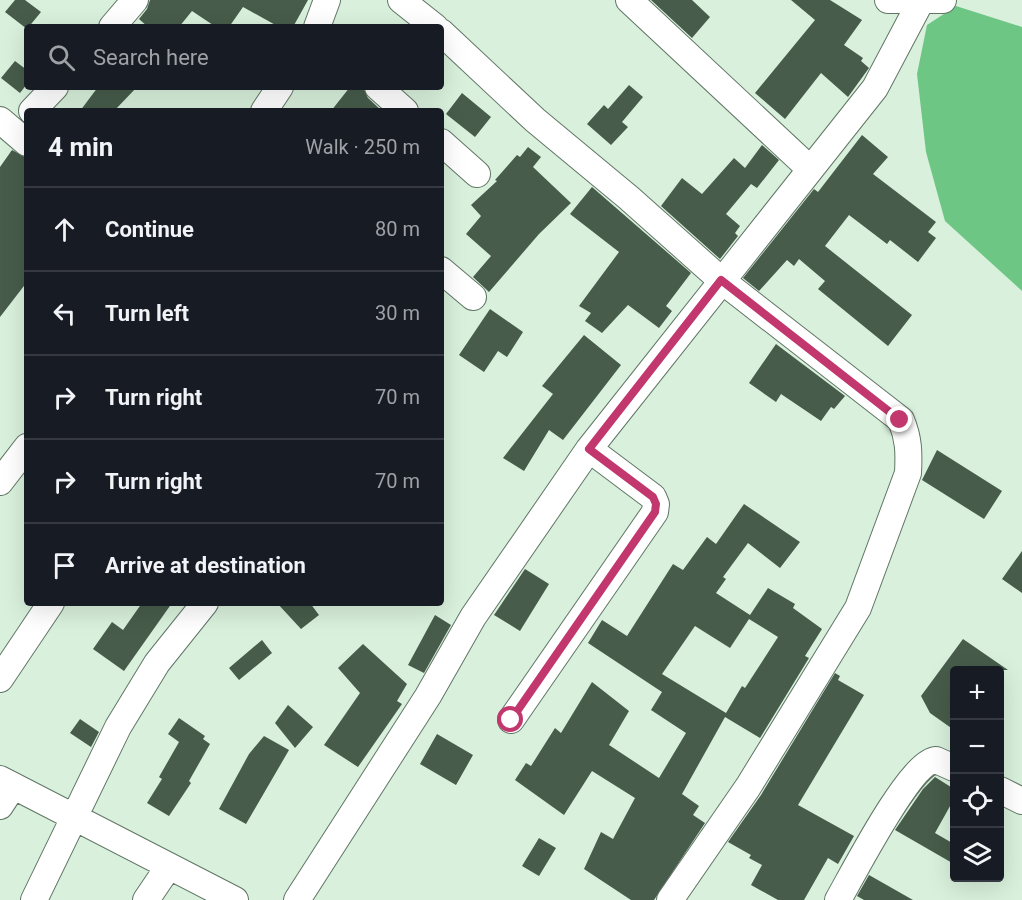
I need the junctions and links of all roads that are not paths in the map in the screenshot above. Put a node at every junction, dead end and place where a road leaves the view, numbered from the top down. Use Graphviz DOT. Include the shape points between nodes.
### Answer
graph roads {
  1 [pos="135,0"];
  2 [pos="327,0"];
  3 [pos="401,0"];
  4 [pos="629,0"];
  5 [pos="888,0"];
  6 [pos="932,0"];
  7 [pos="115,24"];
  8 [pos="318,24"];
  9 [pos="431,24"];
  10 [pos="444,35"];
  11 [pos="52,90"];
  12 [pos="278,90"];
  13 [pos="381,90"];
  14 [pos="35,108"];
  15 [pos="266,108"];
  16 [pos="402,108"];
  17 [pos="444,145"];
  18 [pos="810,169"];
  19 [pos="477,174"];
  20 [pos="444,273"];
  21 [pos="721,280"];
  22 [pos="473,297"];
  23 [pos="589,449"];
  24 [pos="24,451"];
  25 [pos="0,482"];
  26 [pos="49,606"];
  27 [pos="203,606"];
  28 [pos="0,680"];
  29 [pos="511,720"];
  30 [pos="950,766"];
  31 [pos="4,791"];
  32 [pos="1004,792"];
  33 [pos="1022,801"];
  34 [pos="74,818"];
  35 [pos="169,866"];
  36 [pos="34,900"];
  37 [pos="147,900"];
  38 [pos="235,900"];
  39 [pos="297,900"];
  40 [pos="670,900"];
  41 [pos="838,900"];
  1 -- 7 [label="street"];
  2 -- 8 [label="street"];
  3 -- 9 [label="street"];
  4 -- 18 [label="street"];
  5 -- 6 [label="street"];
  6 -- 18 [label="street" via="875,88"];
  10 -- 21 [label="street" via="535,120"];
  11 -- 14 [label="street"];
  12 -- 15 [label="street"];
  13 -- 16 [label="street"];
  17 -- 19 [label="street"];
  18 -- 21 [label="street"];
  20 -- 22 [label="street"];
  21 -- 23 [label="street"];
  21 -- 40 [label="street" via="900,420 910,450 908,473 858,609 748,786"];
  23 -- 29 [label="street" via="653,497 655,512"];
  23 -- 39 [label="street" via="473,617 428,696"];
  24 -- 25 [label="street"];
  26 -- 28 [label="street"];
  27 -- 34 [label="street" via="157,663 118,726"];
  30 -- 41 [label="street" via="936,760 923,765 902,792"];
  31 -- 34 [label="street"];
  32 -- 33 [label="street"];
  34 -- 35 [label="street"];
  34 -- 36 [label="street"];
  35 -- 37 [label="street"];
  35 -- 38 [label="street"];
}
